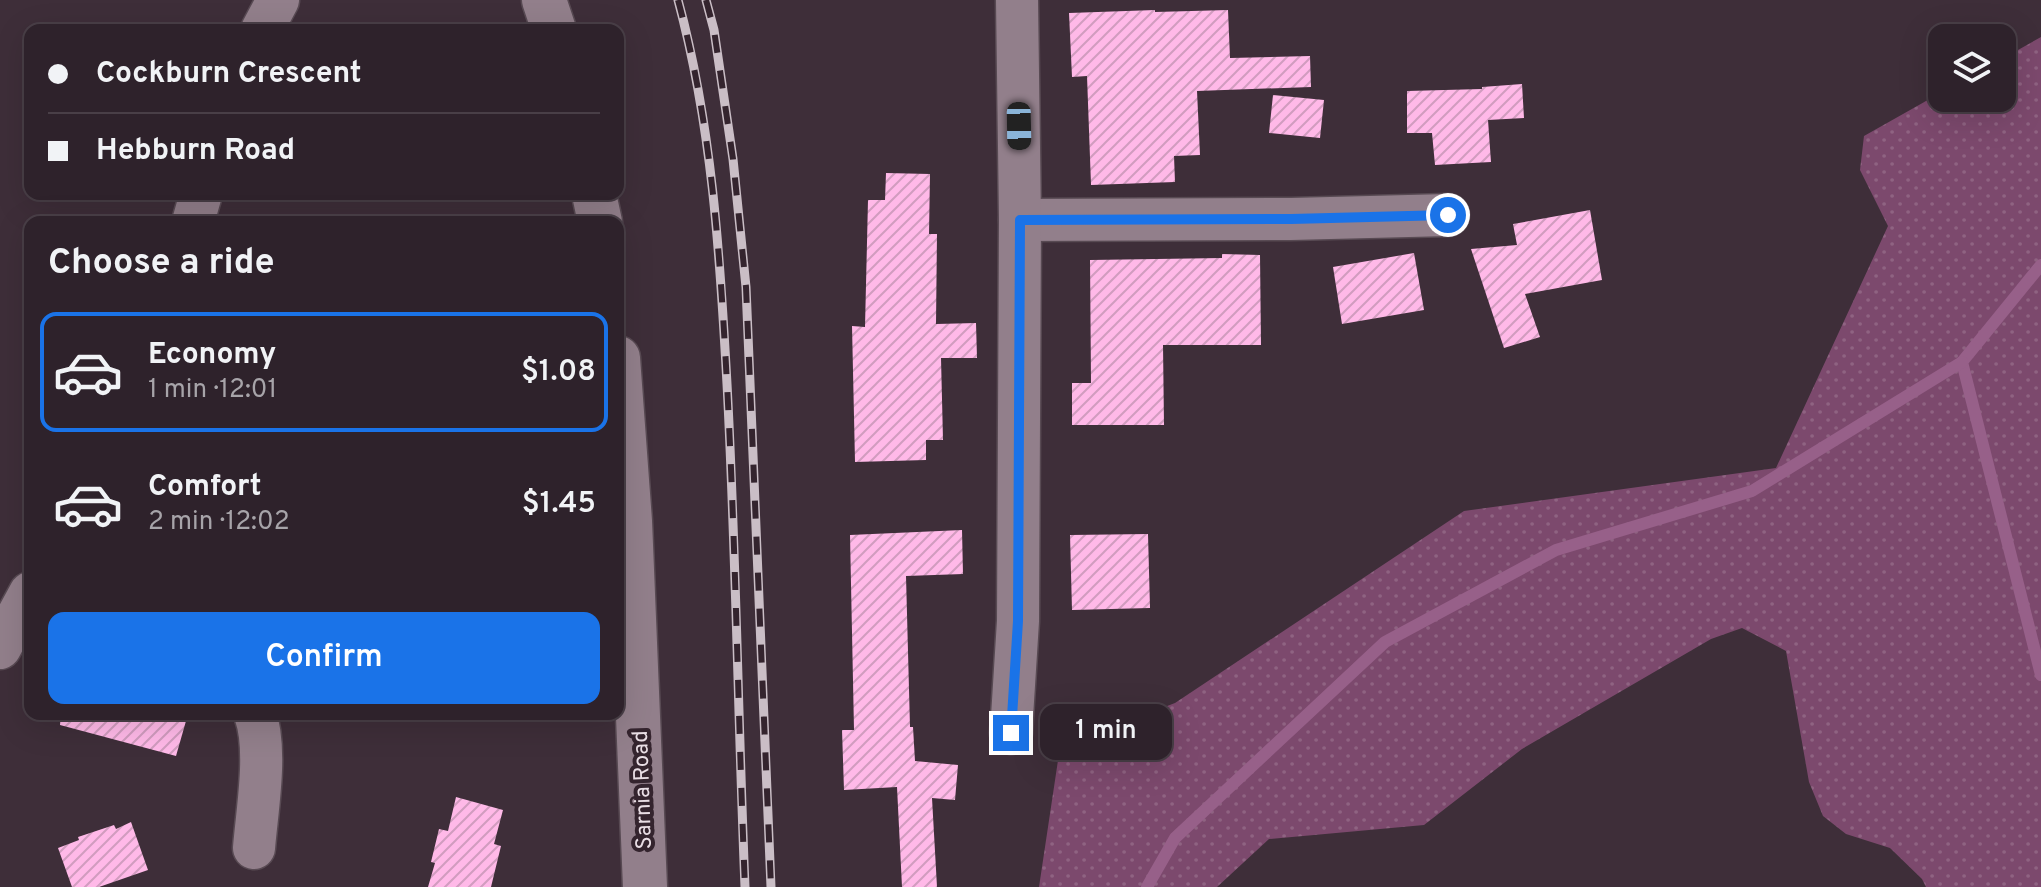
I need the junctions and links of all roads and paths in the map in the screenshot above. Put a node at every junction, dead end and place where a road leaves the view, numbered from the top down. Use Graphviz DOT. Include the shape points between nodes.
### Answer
graph roads {
  1 [pos="278,0"];
  2 [pos="544,0"];
  3 [pos="1017,0"];
  4 [pos="265,24"];
  5 [pos="552,24"];
  6 [pos="1448,215"];
  7 [pos="1020,220"];
  8 [pos="624,440"];
  9 [pos="24,604"];
  10 [pos="0,648"];
  11 [pos="258,720"];
  12 [pos="1011,733"];
  13 [pos="254,848"];
  14 [pos="645,887"];
  1 -- 4 [label="street"];
  2 -- 5 [label="main road"];
  3 -- 7 [label="street"];
  6 -- 7 [label="street"];
  7 -- 12 [label="street" via="1018,621"];
  8 -- 14 [label="main road, Sarnia Road"];
  9 -- 10 [label="street"];
  11 -- 13 [label="street" via="261,757"];
}
